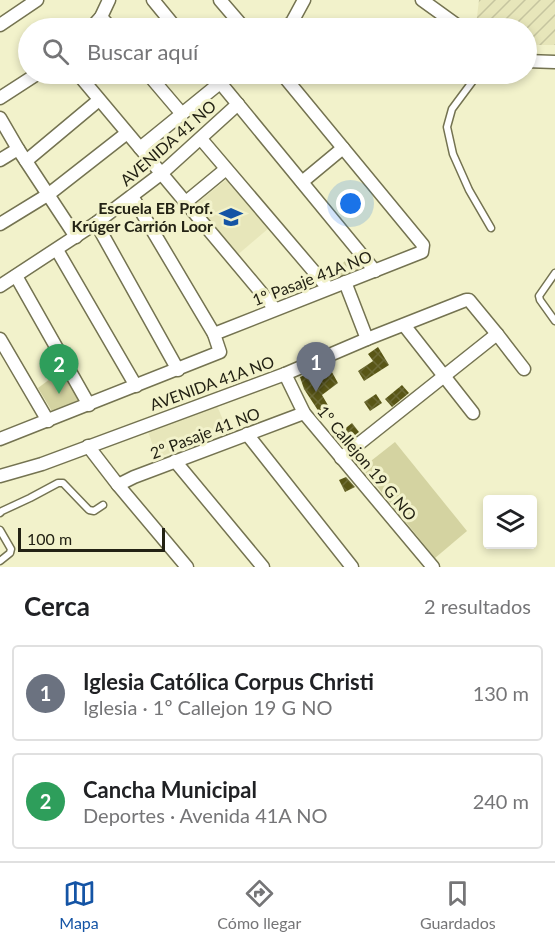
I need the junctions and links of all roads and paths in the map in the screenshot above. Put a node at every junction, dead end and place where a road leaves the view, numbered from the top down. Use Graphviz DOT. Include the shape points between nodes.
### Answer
graph roads {
  1 [pos="37,0"];
  2 [pos="109,0"];
  3 [pos="153,0"];
  4 [pos="220,0"];
  5 [pos="422,0"];
  6 [pos="297,3"];
  7 [pos="101,16"];
  8 [pos="168,18"];
  9 [pos="235,18"];
  10 [pos="293,18"];
  11 [pos="447,18"];
  12 [pos="0,25"];
  13 [pos="537,63"];
  14 [pos="554,65"];
  15 [pos="22,84"];
  16 [pos="86,84"];
  17 [pos="156,84"];
  18 [pos="210,84"];
  19 [pos="221,84"];
  20 [pos="290,84"];
  21 [pos="471,84"];
  22 [pos="0,98"];
  23 [pos="99,100"];
  24 [pos="238,104"];
  25 [pos="182,114"];
  26 [pos="0,117"];
  27 [pos="127,133"];
  28 [pos="201,139"];
  29 [pos="140,148"];
  30 [pos="343,148"];
  31 [pos="18,149"];
  32 [pos="0,160"];
  33 [pos="26,161"];
  34 [pos="226,169"];
  35 [pos="162,173"];
  36 [pos="302,182"];
  37 [pos="49,194"];
  38 [pos="132,196"];
  39 [pos="186,202"];
  40 [pos="96,223"];
  41 [pos="0,224"];
  42 [pos="491,228"];
  43 [pos="76,237"];
  44 [pos="57,250"];
  45 [pos="375,271"];
  46 [pos="555,273"];
  47 [pos="16,276"];
  48 [pos="345,282"];
  49 [pos="0,286"];
  50 [pos="328,288"];
  51 [pos="275,309"];
  52 [pos="555,321"];
  53 [pos="404,325"];
  54 [pos="214,334"];
  55 [pos="497,334"];
  56 [pos="0,339"];
  57 [pos="367,339"];
  58 [pos="524,369"];
  59 [pos="178,370"];
  60 [pos="285,374"];
  61 [pos="444,376"];
  62 [pos="136,386"];
  63 [pos="89,405"];
  64 [pos="304,413"];
  65 [pos="473,413"];
  66 [pos="48,421"];
  67 [pos="247,434"];
  68 [pos="2,435"];
  69 [pos="88,446"];
  70 [pos="341,458"];
  71 [pos="176,461"];
  72 [pos="0,476"];
  73 [pos="118,485"];
  74 [pos="103,505"];
  75 [pos="0,513"];
  76 [pos="0,530"];
  77 [pos="0,561"];
  78 [pos="188,567"];
  79 [pos="263,567"];
  80 [pos="352,567"];
  81 [pos="433,567"];
  1 -- 12 [label="street"];
  2 -- 7 [label="street"];
  3 -- 8 [label="street"];
  4 -- 9 [label="street"];
  5 -- 11 [label="street"];
  6 -- 10 [label="street"];
  13 -- 14 [label="street"];
  15 -- 22 [label="street"];
  16 -- 23 [label="street"];
  17 -- 25 [label="street"];
  18 -- 25 [label="street"];
  19 -- 24 [label="street"];
  20 -- 30 [label="street"];
  21 -- 42 [label="lane" via="452,109 447,127 469,190"];
  23 -- 27 [label="street"];
  23 -- 33 [label="street"];
  24 -- 28 [label="street, AVENIDA 41 NO"];
  24 -- 36 [label="street"];
  25 -- 29 [label="street"];
  26 -- 31 [label="street"];
  27 -- 29 [label="street"];
  27 -- 37 [label="street"];
  28 -- 34 [label="street"];
  28 -- 35 [label="street, AVENIDA 41 NO"];
  29 -- 35 [label="street"];
  30 -- 36 [label="street"];
  30 -- 45 [label="street, 1º Pasaje 41A NO" via="423,245 422,252"];
  31 -- 32 [label="street"];
  31 -- 33 [label="street"];
  33 -- 37 [label="street"];
  34 -- 39 [label="street"];
  34 -- 50 [label="street"];
  35 -- 38 [label="street, AVENIDA 41 NO"];
  35 -- 39 [label="street"];
  36 -- 45 [label="street"];
  37 -- 41 [label="street"];
  37 -- 43 [label="street"];
  38 -- 40 [label="street, AVENIDA 41 NO"];
  38 -- 54 [label="street"];
  39 -- 51 [label="street"];
  40 -- 43 [label="street, AVENIDA 41 NO"];
  40 -- 59 [label="street"];
  43 -- 44 [label="street, AVENIDA 41 NO"];
  44 -- 47 [label="street, AVENIDA 41 NO"];
  44 -- 62 [label="street"];
  45 -- 48 [label="street, 1º Pasaje 41A NO"];
  46 -- 52 [label="lane" via="539,296"];
  47 -- 49 [label="street, AVENIDA 41 NO"];
  47 -- 63 [label="street"];
  48 -- 50 [label="street, 1º Pasaje 41A NO"];
  48 -- 57 [label="street"];
  50 -- 51 [label="street, 1º Pasaje 41A NO"];
  51 -- 54 [label="street, 1º Pasaje 41A NO"];
  53 -- 55 [label="street, AVENIDA 41A NO" via="469,300"];
  53 -- 57 [label="street, AVENIDA 41A NO"];
  53 -- 61 [label="street"];
  54 -- 59 [label="street" via="220,352"];
  55 -- 58 [label="street"];
  55 -- 61 [label="street"];
  56 -- 66 [label="street"];
  57 -- 60 [label="street, AVENIDA 41A NO"];
  59 -- 62 [label="street"];
  60 -- 64 [label="street, 1º Callejon 19 G NO"];
  60 -- 69 [label="street, AVENIDA 41A NO"];
  61 -- 65 [label="street"];
  61 -- 70 [label="street"];
  62 -- 63 [label="street"];
  63 -- 66 [label="street"];
  64 -- 67 [label="street, 2º Pasaje 41 NO"];
  64 -- 70 [label="street, 1º Callejon 19 G NO"];
  66 -- 68 [label="street"];
  67 -- 71 [label="street, 2º Pasaje 41 NO"];
  67 -- 80 [label="street"];
  69 -- 72 [label="street, AVENIDA 41A NO"];
  69 -- 73 [label="street"];
  70 -- 81 [label="street, 1º Callejon 19 G NO"];
  71 -- 73 [label="street, 2º Pasaje 41 NO"];
  71 -- 79 [label="street"];
  73 -- 78 [label="street"];
  74 -- 75 [label="lane" via="89,510 63,483 58,483"];
  76 -- 77 [label="lane" via="11,549"];
}
